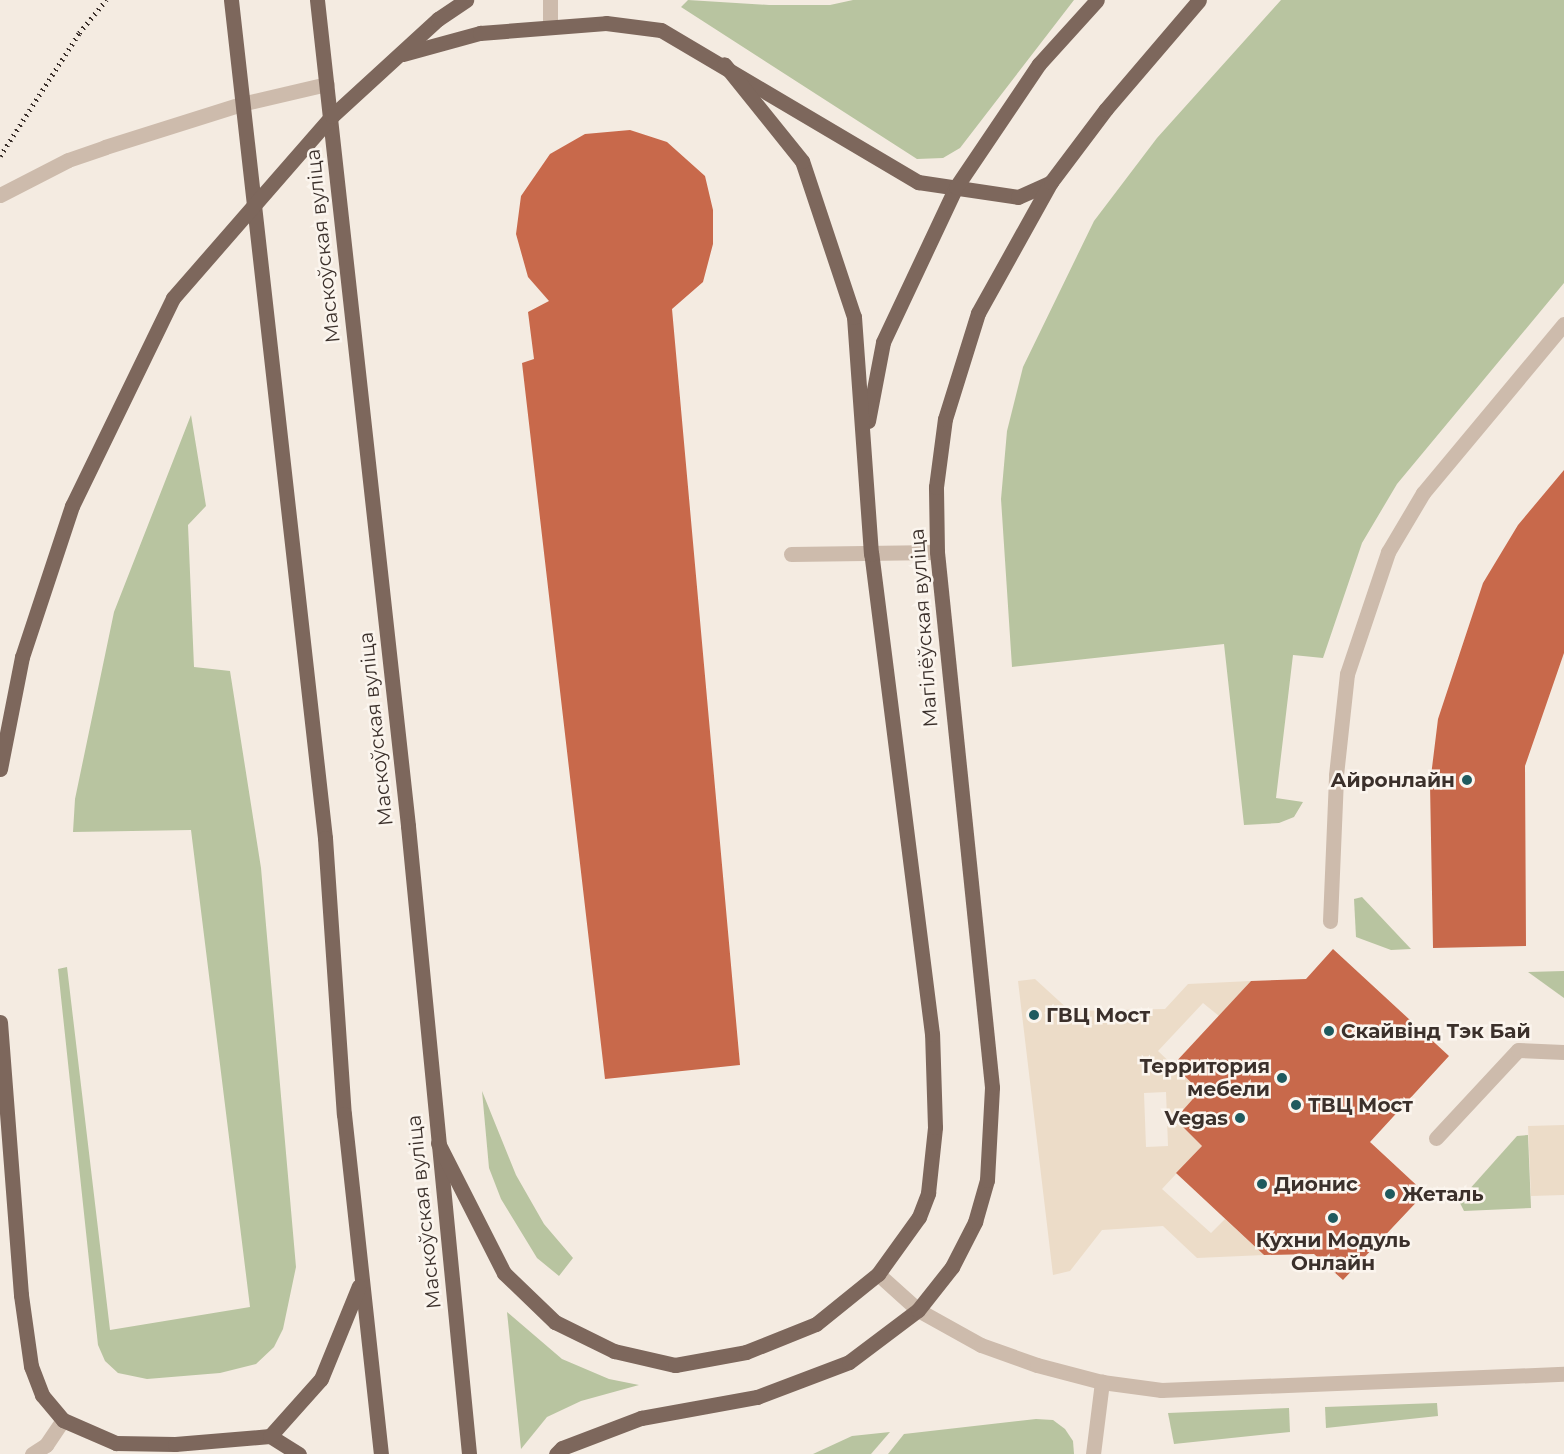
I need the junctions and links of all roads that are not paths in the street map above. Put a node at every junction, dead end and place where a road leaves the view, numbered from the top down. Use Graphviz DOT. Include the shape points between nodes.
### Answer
graph roads {
  1 [pos="231,0"];
  2 [pos="317,0"];
  3 [pos="465,0"];
  4 [pos="550,0"];
  5 [pos="1097,0"];
  6 [pos="1199,0"];
  7 [pos="550,27"];
  8 [pos="400,55"];
  9 [pos="724,64"];
  10 [pos="327,84"];
  11 [pos="241,104"];
  12 [pos="1051,182"];
  13 [pos="956,188"];
  14 [pos="0,195"];
  15 [pos="1564,324"];
  16 [pos="865,436"];
  17 [pos="937,552"];
  18 [pos="791,554"];
  19 [pos="871,554"];
  20 [pos="0,769"];
  21 [pos="1330,921"];
  22 [pos="0,1022"];
  23 [pos="1564,1052"];
  24 [pos="1436,1138"];
  25 [pos="438,1143"];
  26 [pos="878,1274"];
  27 [pos="361,1282"];
  28 [pos="918,1310"];
  29 [pos="1564,1374"];
  30 [pos="1102,1382"];
  31 [pos="63,1420"];
  32 [pos="270,1436"];
  33 [pos="32,1454"];
  34 [pos="299,1454"];
  35 [pos="381,1454"];
  36 [pos="469,1454"];
  37 [pos="556,1454"];
  38 [pos="1093,1454"];
  1 -- 11 [label="main road"];
  2 -- 10 [label="main road, Маскоўская вуліца"];
  3 -- 8 [label="main road"];
  4 -- 7 [label="street"];
  5 -- 13 [label="main road" via="1039,64"];
  6 -- 12 [label="main road, Магілёўская вуліца" via="1106,109"];
  7 -- 8 [label="main road" via="480,33"];
  7 -- 9 [label="main road" via="606,23 662,30"];
  8 -- 20 [label="main road" via="332,116 173,298 72,506 22,657"];
  9 -- 13 [label="main road" via="918,182"];
  9 -- 16 [label="main road" via="802,161 854,317"];
  10 -- 11 [label="street"];
  10 -- 25 [label="main road, Маскоўская вуліца" via="408,826"];
  11 -- 14 [label="street" via="68,160"];
  11 -- 27 [label="main road" via="325,838 344,1114"];
  12 -- 13 [label="main road" via="1018,197"];
  12 -- 17 [label="main road, Магілёўская вуліца" via="1000,266 978,313 959,369 945,418 936,488"];
  13 -- 16 [label="main road" via="883,342"];
  15 -- 21 [label="street" via="1423,493 1388,552 1347,674 1336,775"];
  16 -- 19 [label="main road"];
  17 -- 19 [label="street"];
  17 -- 28 [label="main road, Магілёўская вуліца" via="992,1087 987,1180 975,1222 952,1267"];
  18 -- 19 [label="street"];
  19 -- 26 [label="main road" via="932,1034 935,1107 928,1192 919,1217"];
  22 -- 31 [label="main road" via="21,1295 31,1366 42,1395"];
  23 -- 24 [label="street" via="1518,1050"];
  25 -- 26 [label="main road" via="504,1273 555,1322 614,1351 675,1365 746,1352 816,1324"];
  25 -- 36 [label="main road, Маскоўская вуліца"];
  26 -- 28 [label="street"];
  27 -- 32 [label="main road" via="321,1379"];
  27 -- 35 [label="main road"];
  28 -- 30 [label="street" via="981,1345"];
  28 -- 37 [label="main road, Магілёўская вуліца" via="849,1362 757,1397 641,1418 562,1448"];
  29 -- 30 [label="street" via="1161,1390"];
  30 -- 38 [label="street"];
  31 -- 32 [label="main road" via="116,1443 175,1444"];
  31 -- 33 [label="street" via="46,1445"];
  32 -- 34 [label="main road"];
}
